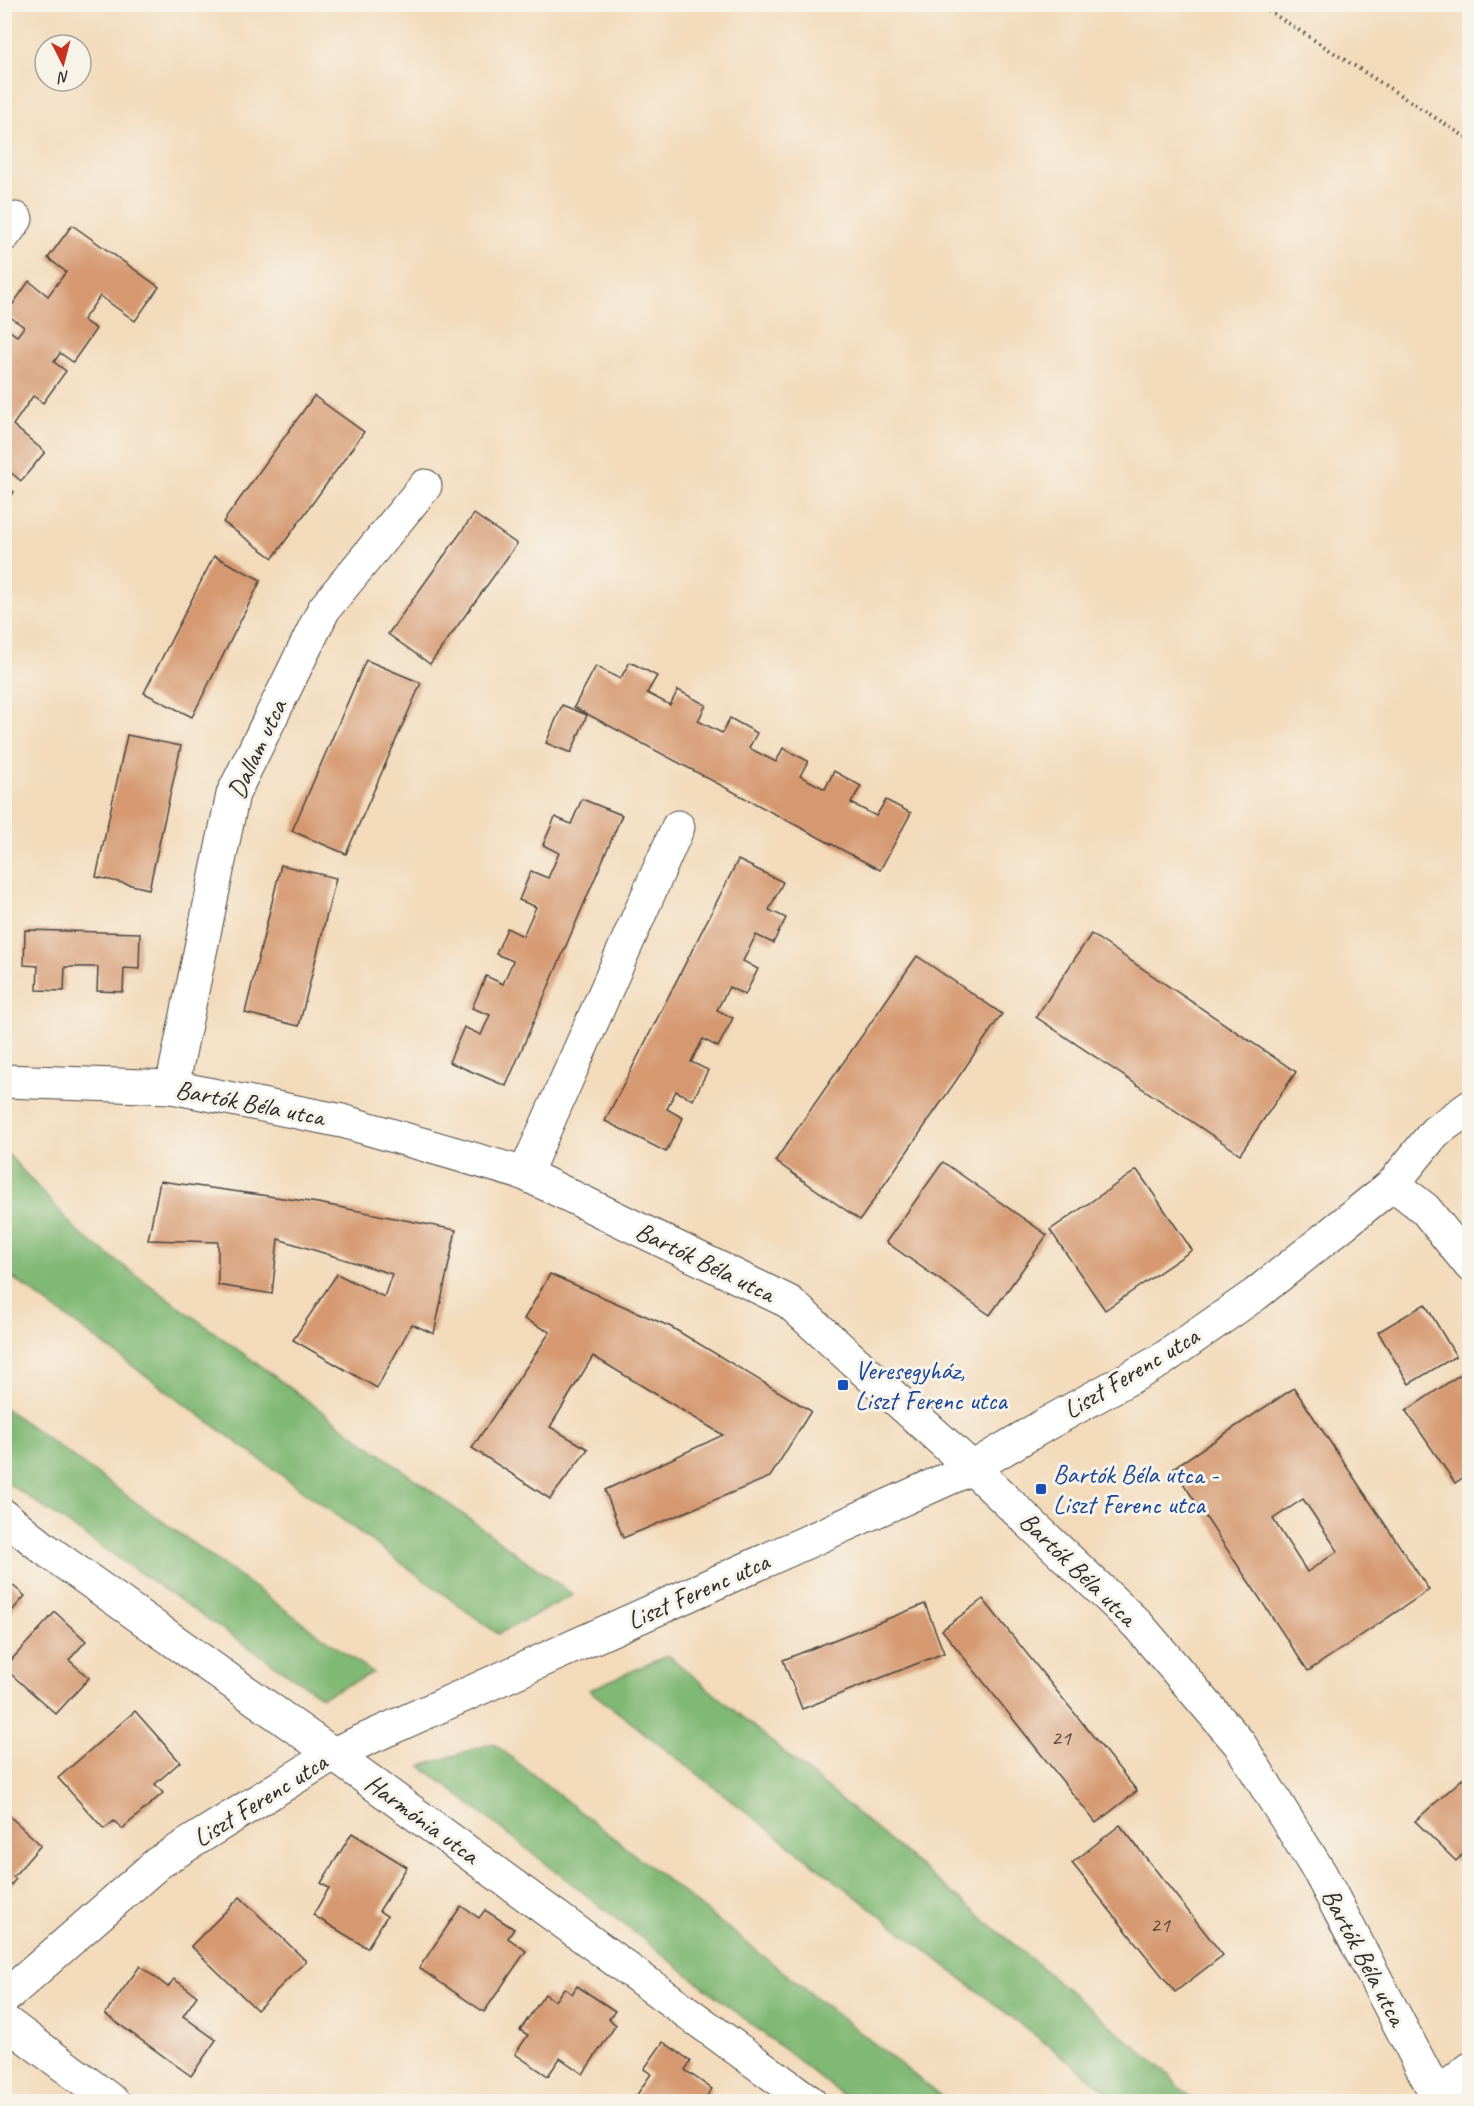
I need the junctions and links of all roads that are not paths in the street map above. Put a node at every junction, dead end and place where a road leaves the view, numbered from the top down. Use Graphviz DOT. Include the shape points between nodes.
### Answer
graph roads {
  1 [pos="425,486"];
  2 [pos="678,827"];
  3 [pos="4,1081"];
  4 [pos="172,1087"];
  5 [pos="1470,1107"];
  6 [pos="525,1174"];
  7 [pos="1394,1184"];
  8 [pos="1470,1265"];
  9 [pos="972,1468"];
  10 [pos="4,1516"];
  11 [pos="333,1754"];
  12 [pos="4,1998"];
  13 [pos="4,2021"];
  14 [pos="1470,2069"];
  15 [pos="1440,2099"];
  16 [pos="113,2102"];
  17 [pos="810,2102"];
  1 -- 4 [label="street, Dallam utca" via="324,609 233,794"];
  2 -- 6 [label="street"];
  3 -- 4 [label="street, Bartók Béla utca"];
  4 -- 6 [label="street, Bartók Béla utca" via="342,1121"];
  5 -- 7 [label="street, Liszt Ferenc utca" via="1435,1132"];
  6 -- 9 [label="street, Bartók Béla utca" via="789,1302"];
  7 -- 8 [label="street" via="1425,1209"];
  7 -- 9 [label="street, Liszt Ferenc utca" via="1257,1294 1160,1361"];
  9 -- 11 [label="street, Liszt Ferenc utca"];
  9 -- 15 [label="street, Bartók Béla utca" via="1138,1625 1239,1743 1320,1873"];
  10 -- 11 [label="street, Harmónia utca"];
  11 -- 12 [label="street, Liszt Ferenc utca" via="158,1863"];
  11 -- 17 [label="street, Harmónia utca"];
  13 -- 16 [label="street"];
  14 -- 15 [label="street"];
}
